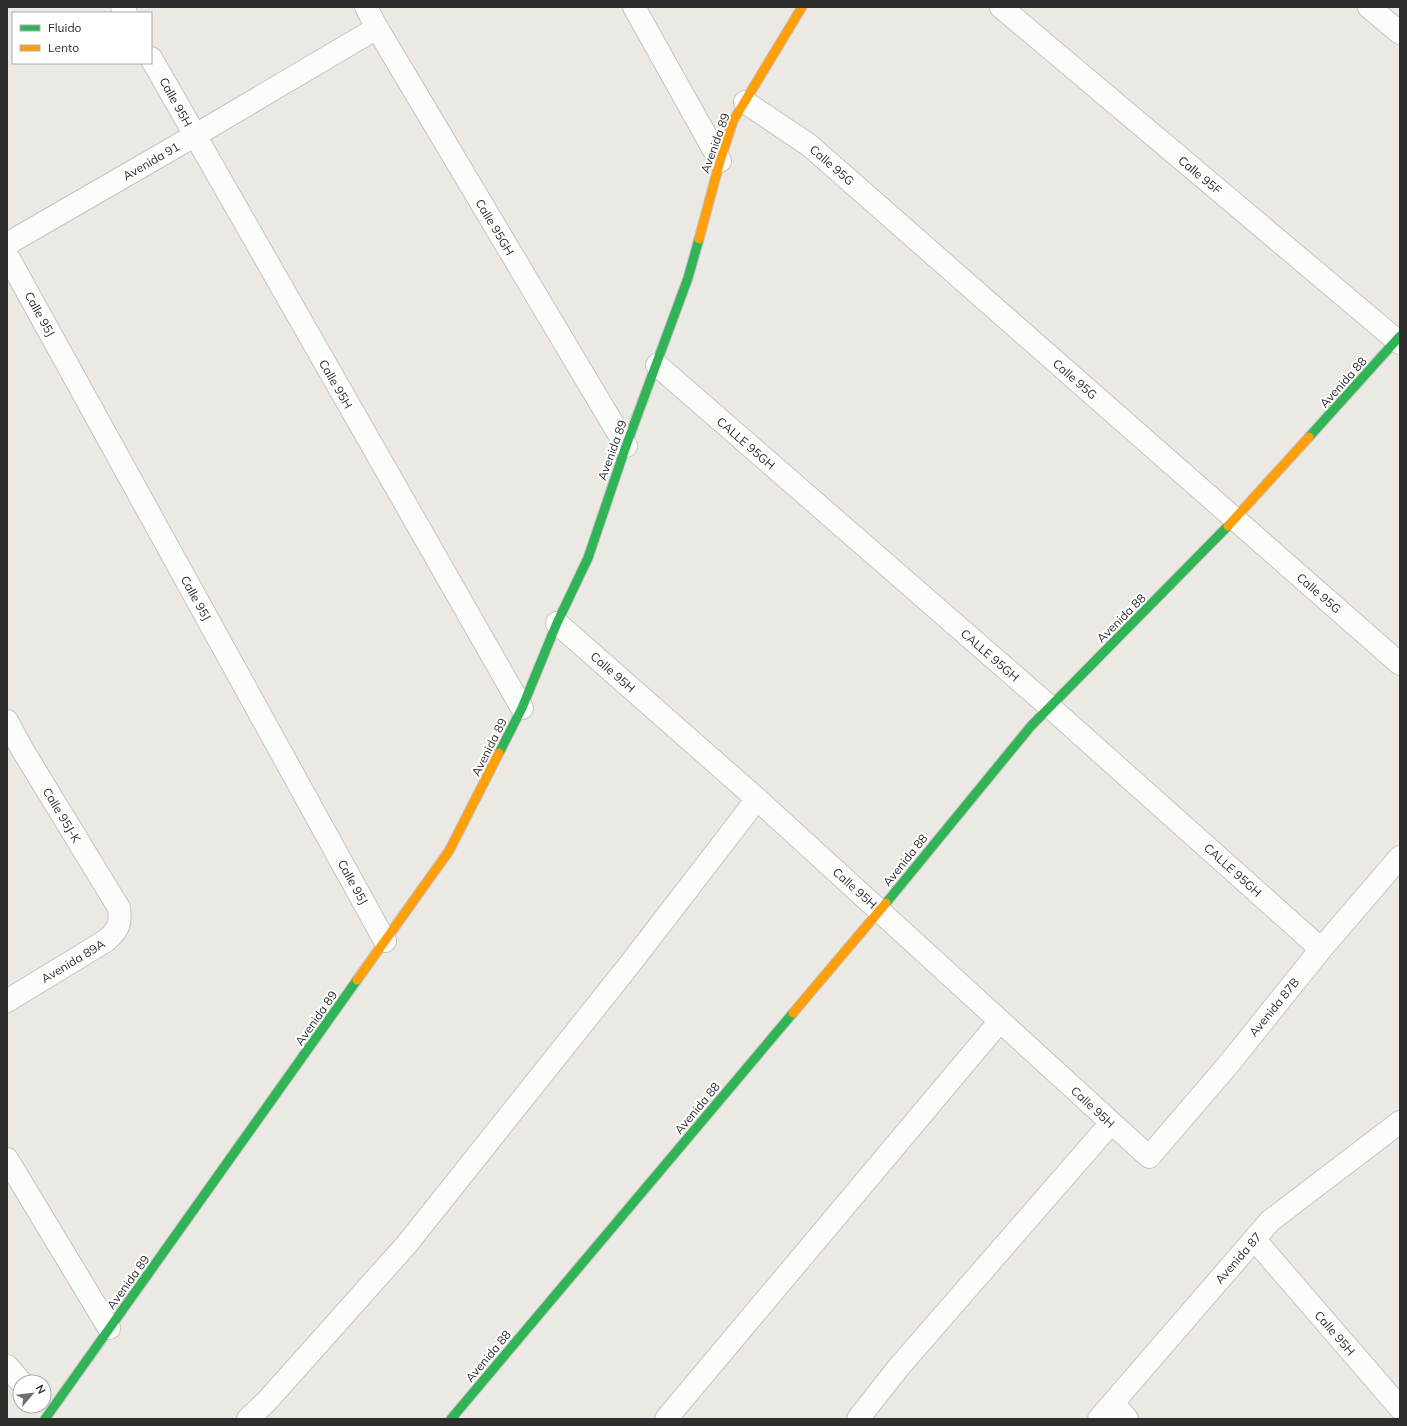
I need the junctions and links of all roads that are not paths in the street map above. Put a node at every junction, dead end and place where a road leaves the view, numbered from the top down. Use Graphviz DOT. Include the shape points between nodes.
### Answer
graph roads {
  1 [pos="366,7"];
  2 [pos="634,7"];
  3 [pos="802,7"];
  4 [pos="1001,7"];
  5 [pos="1369,7"];
  6 [pos="377,28"];
  7 [pos="1400,33"];
  8 [pos="152,60"];
  9 [pos="745,102"];
  10 [pos="194,136"];
  11 [pos="720,161"];
  12 [pos="7,244"];
  13 [pos="7,255"];
  14 [pos="1399,340"];
  15 [pos="657,365"];
  16 [pos="626,446"];
  17 [pos="1235,520"];
  18 [pos="557,623"];
  19 [pos="1400,664"];
  20 [pos="1050,707"];
  21 [pos="522,708"];
  22 [pos="7,721"];
  23 [pos="15,754"];
  24 [pos="757,799"];
  25 [pos="1400,857"];
  26 [pos="119,908"];
  27 [pos="879,911"];
  28 [pos="385,941"];
  29 [pos="1321,949"];
  30 [pos="7,1000"];
  31 [pos="1000,1022"];
  32 [pos="1400,1122"];
  33 [pos="1111,1123"];
  34 [pos="1149,1157"];
  35 [pos="7,1159"];
  36 [pos="1254,1240"];
  37 [pos="109,1328"];
  38 [pos="7,1366"];
  39 [pos="14,1374"];
  40 [pos="52,1404"];
  41 [pos="1400,1408"];
  42 [pos="1113,1414"];
  43 [pos="248,1419"];
  44 [pos="451,1419"];
  45 [pos="666,1419"];
  46 [pos="858,1419"];
  1 -- 6 [label="street, Calle 95GH"];
  2 -- 11 [label="street"];
  3 -- 9 [label="street, Avenida 89"];
  4 -- 14 [label="street, Calle 95F"];
  5 -- 7 [label="street"];
  6 -- 10 [label="street, Avenida 91"];
  6 -- 16 [label="street, Calle 95GH"];
  8 -- 10 [label="street, Calle 95H"];
  9 -- 11 [label="street, Avenida 89" via="733,121"];
  9 -- 17 [label="street, Calle 95G" via="809,145"];
  10 -- 12 [label="street, Avenida 91"];
  10 -- 21 [label="street, Calle 95H"];
  11 -- 15 [label="street, Avenida 89" via="688,278"];
  13 -- 28 [label="street, Calle 95J"];
  14 -- 17 [label="street, Avenida 88"];
  15 -- 16 [label="street, Avenida 89"];
  15 -- 20 [label="street, CALLE 95GH"];
  16 -- 18 [label="street, Avenida 89" via="588,558"];
  17 -- 19 [label="street, Calle 95G"];
  17 -- 20 [label="street, Avenida 88"];
  18 -- 21 [label="street, Avenida 89"];
  18 -- 24 [label="street, Calle 95H"];
  20 -- 27 [label="street, Avenida 88" via="1031,726"];
  20 -- 29 [label="street, CALLE 95GH"];
  21 -- 28 [label="street, Avenida 89" via="449,850"];
  22 -- 23 [label="street, Calle 95J-K"];
  23 -- 26 [label="street, Calle 95J-K"];
  24 -- 27 [label="street, Calle 95H"];
  24 -- 43 [label="street" via="630,964 407,1244"];
  25 -- 29 [label="street, Avenida 87B"];
  26 -- 30 [label="street, Avenida 89A" via="121,918 116,932 107,940"];
  27 -- 31 [label="street, Calle 95H"];
  27 -- 44 [label="street, Avenida 88"];
  28 -- 37 [label="street, Avenida 89"];
  29 -- 34 [label="street, Avenida 87B" via="1228,1065"];
  31 -- 33 [label="street, Calle 95H"];
  31 -- 45 [label="street"];
  32 -- 36 [label="street, Avenida 87" via="1270,1221"];
  33 -- 34 [label="street, Calle 95H"];
  33 -- 46 [label="street" via="898,1368"];
  35 -- 37 [label="street"];
  36 -- 41 [label="street, Calle 95H"];
  36 -- 42 [label="street, Avenida 87"];
  37 -- 40 [label="street, Avenida 89"];
  38 -- 39 [label="street"];
}
